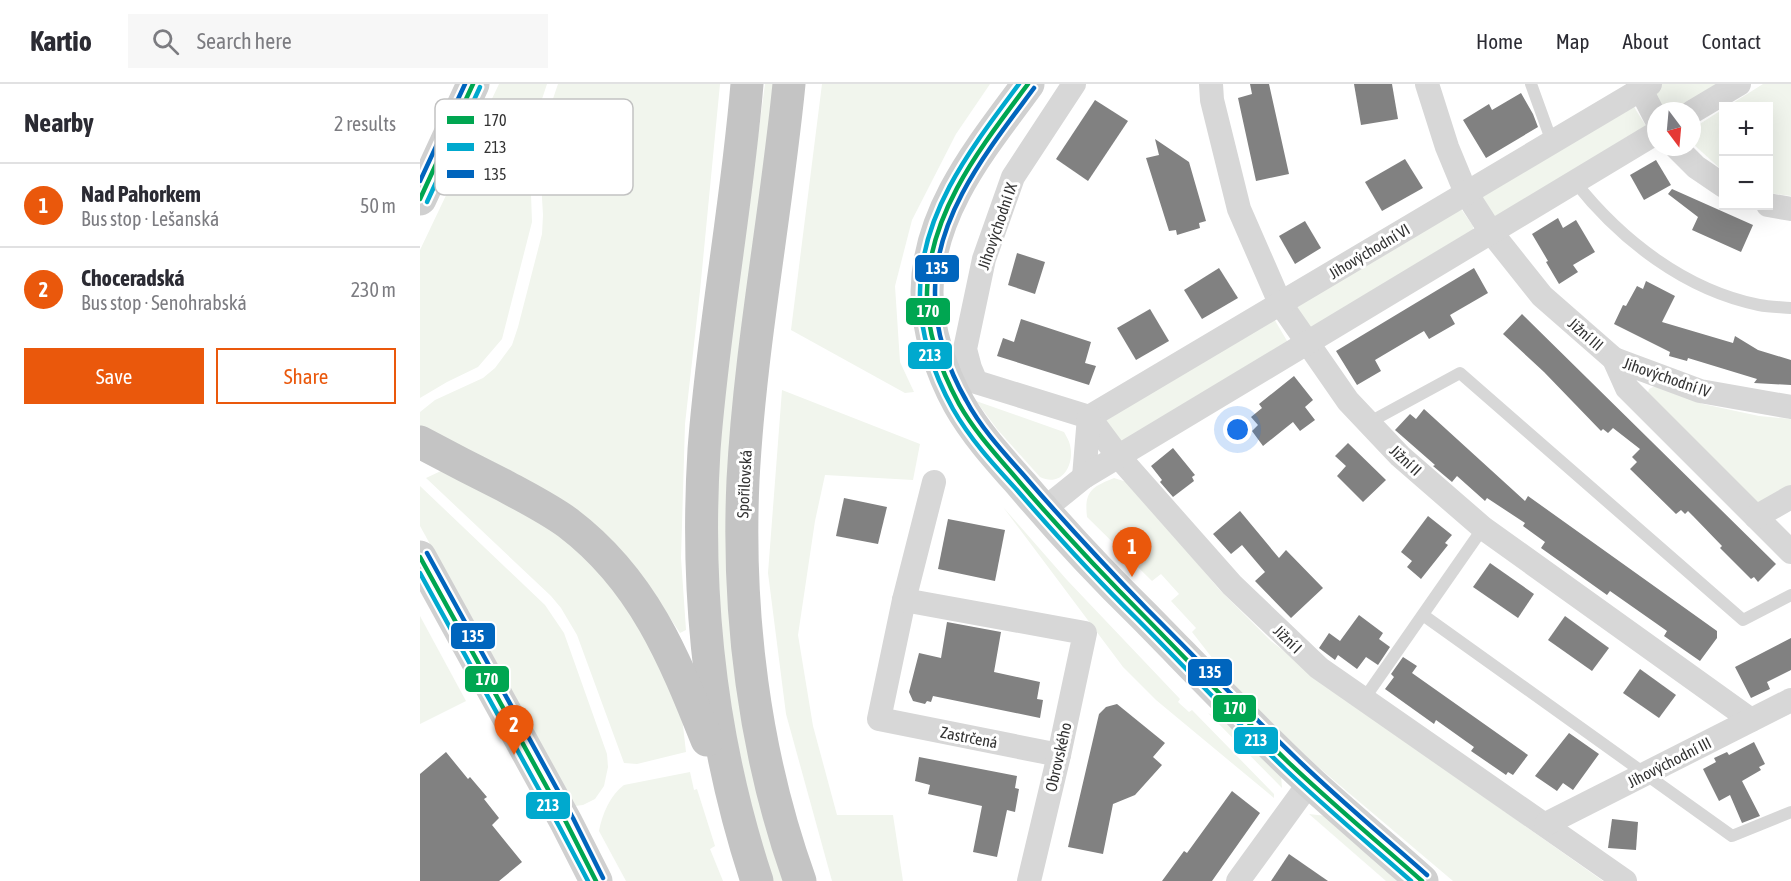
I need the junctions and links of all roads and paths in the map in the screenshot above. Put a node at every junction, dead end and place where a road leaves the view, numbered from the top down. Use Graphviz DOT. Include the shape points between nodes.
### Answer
graph roads {
  1 [pos="473,84"];
  2 [pos="747,84"];
  3 [pos="789,84"];
  4 [pos="1028,84"];
  5 [pos="1074,84"];
  6 [pos="1211,84"];
  7 [pos="1427,84"];
  8 [pos="1531,84"];
  9 [pos="1738,84"];
  10 [pos="1642,86"];
  11 [pos="466,99"];
  12 [pos="1649,102"];
  13 [pos="1701,107"];
  14 [pos="1647,138"];
  15 [pos="1552,142"];
  16 [pos="1685,156"];
  17 [pos="435,166"];
  18 [pos="1575,182"];
  19 [pos="1719,183"];
  20 [pos="1466,193"];
  21 [pos="420,199"];
  22 [pos="1773,206"];
  23 [pos="1791,209"];
  24 [pos="1491,232"];
  25 [pos="1280,303"];
  26 [pos="1791,308"];
  27 [pos="1306,343"];
  28 [pos="1614,358"];
  29 [pos="1791,407"];
  30 [pos="1089,417"];
  31 [pos="1368,423"];
  32 [pos="420,442"];
  33 [pos="1118,456"];
  34 [pos="457,461"];
  35 [pos="420,466"];
  36 [pos="1084,477"];
  37 [pos="934,482"];
  38 [pos="1791,497"];
  39 [pos="1043,510"];
  40 [pos="1756,517"];
  41 [pos="1483,528"];
  42 [pos="1791,552"];
  43 [pos="420,557"];
  44 [pos="1791,595"];
  45 [pos="904,600"];
  46 [pos="1423,615"];
  47 [pos="1364,699"];
  48 [pos="1791,700"];
  49 [pos="1751,720"];
  50 [pos="1059,755"];
  51 [pos="1644,774"];
  52 [pos="1310,782"];
  53 [pos="1791,812"];
  54 [pos="737,815"];
  55 [pos="1546,824"];
  56 [pos="586,877"];
  57 [pos="757,881"];
  58 [pos="800,881"];
  59 [pos="1029,881"];
  60 [pos="1238,881"];
  61 [pos="1422,881"];
  62 [pos="1625,881"];
  1 -- 11 [label="street"];
  2 -- 54 [label="highway" via="708,414 702,510 703,607 709,660 719,735"];
  3 -- 58 [label="highway, Spořilovská" via="745,448 742,572 749,653 765,752 778,812"];
  4 -- 39 [label="street" via="973,159 950,199 929,265 927,294 939,356 959,404 984,442"];
  5 -- 30 [label="street, Jihovýchodní IX" via="1013,177 984,259 965,349 976,382"];
  6 -- 25 [label="street, Jižní II" via="1239,209"];
  7 -- 20 [label="street, Jižní III"];
  8 -- 15 [label="lane"];
  9 -- 13 [label="street"];
  10 -- 12 [label="street"];
  10 -- 15 [label="street, Jihovýchodní VI"];
  14 -- 18 [label="street"];
  15 -- 20 [label="street, Jihovýchodní VI"];
  16 -- 19 [label="street"];
  17 -- 21 [label="street"];
  18 -- 24 [label="street"];
  18 -- 26 [label="lane" via="1635,245 1692,281 1758,305"];
  20 -- 24 [label="street, Jižní III"];
  20 -- 25 [label="street, Jihovýchodní VI"];
  22 -- 23 [label="street"];
  24 -- 27 [label="street"];
  24 -- 28 [label="street, Jižní III" via="1542,296"];
  25 -- 27 [label="street, Jižní II"];
  25 -- 30 [label="street, Jihovýchodní VI"];
  27 -- 31 [label="street, Jižní II"];
  27 -- 33 [label="street"];
  28 -- 29 [label="street, Jihovýchodní IV" via="1700,391"];
  28 -- 40 [label="street, Jižní III" via="1627,388"];
  30 -- 33 [label="street, Jižní I"];
  30 -- 36 [label="street"];
  31 -- 41 [label="street, Jižní II"];
  31 -- 44 [label="lane" via="1460,373 1743,620"];
  32 -- 34 [label="highway"];
  33 -- 36 [label="street"];
  33 -- 47 [label="street, Jižní I" via="1232,585 1319,668"];
  34 -- 35 [label="highway"];
  34 -- 54 [label="highway" via="566,522 622,577 665,640"];
  36 -- 39 [label="street"];
  37 -- 45 [label="street"];
  38 -- 40 [label="street"];
  39 -- 52 [label="street" via="1122,595"];
  40 -- 42 [label="street, Jižní III"];
  41 -- 46 [label="lane"];
  41 -- 49 [label="street, Jižní II"];
  43 -- 56 [label="street" via="566,822"];
  45 -- 50 [label="street, Zastrčená" via="879,719"];
  45 -- 50 [label="street, Obrovského" via="1085,633"];
  46 -- 47 [label="lane"];
  46 -- 51 [label="lane"];
  47 -- 55 [label="street, Jižní I"];
  48 -- 49 [label="street, Jihovýchodní III"];
  49 -- 51 [label="street, Jihovýchodní III"];
  50 -- 59 [label="street, Obrovského"];
  51 -- 53 [label="lane" via="1732,836"];
  51 -- 55 [label="street, Jihovýchodní III"];
  52 -- 60 [label="street"];
  52 -- 61 [label="street"];
  54 -- 57 [label="highway"];
  55 -- 62 [label="street, Jižní I"];
}
